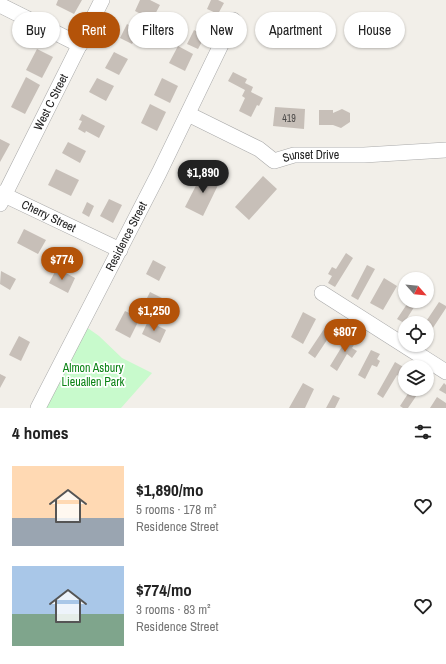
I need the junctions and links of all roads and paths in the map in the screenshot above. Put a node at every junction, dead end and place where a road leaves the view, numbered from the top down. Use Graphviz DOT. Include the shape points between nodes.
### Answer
graph roads {
  1 [pos="102,0"];
  2 [pos="0,5"];
  3 [pos="96,12"];
  4 [pos="68,39"];
  5 [pos="78,48"];
  6 [pos="220,48"];
  7 [pos="188,114"];
  8 [pos="446,150"];
  9 [pos="1,197"];
  10 [pos="120,250"];
  11 [pos="322,294"];
  12 [pos="446,372"];
  13 [pos="38,408"];
  1 -- 3 [label="street, West C Street"];
  2 -- 4 [label="street"];
  5 -- 9 [label="street, West C Street"];
  6 -- 7 [label="street, Residence Street"];
  7 -- 8 [label="street, Sunset Drive" via="260,149 274,161 294,155 364,155"];
  7 -- 10 [label="street, Residence Street"];
  9 -- 10 [label="street, Cherry Street"];
  10 -- 13 [label="street, Residence Street"];
  11 -- 12 [label="street"];
}
